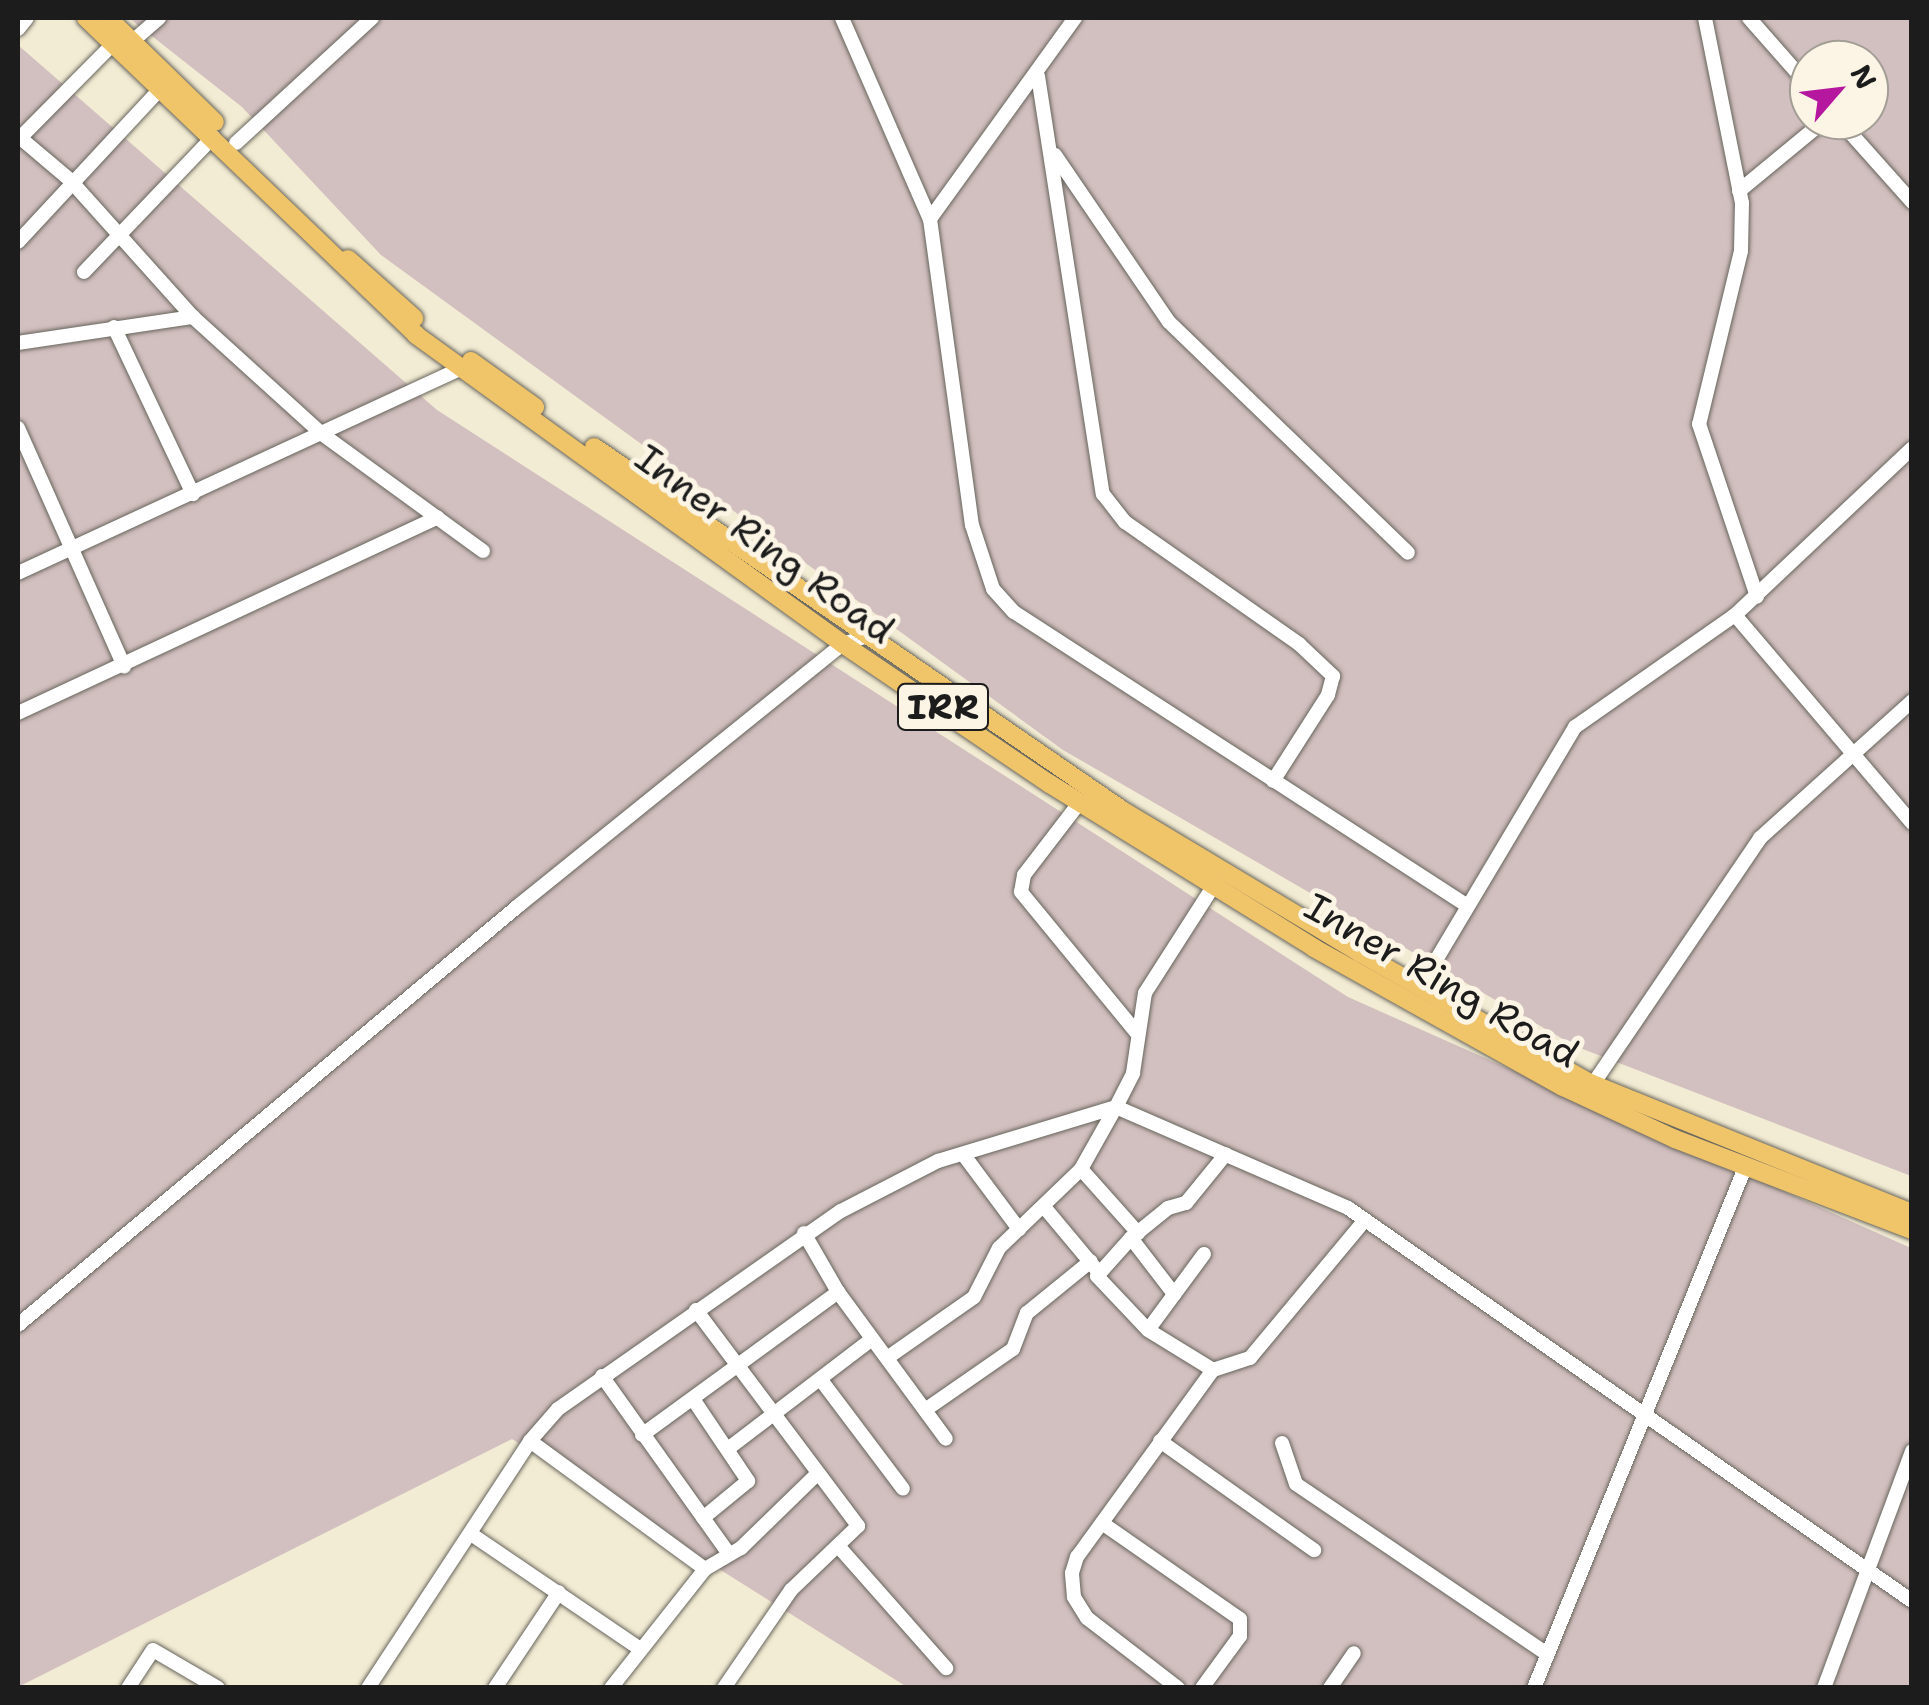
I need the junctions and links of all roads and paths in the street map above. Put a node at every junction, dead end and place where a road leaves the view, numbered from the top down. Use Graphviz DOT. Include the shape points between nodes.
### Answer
graph roads {
  1 [pos="27,18"];
  2 [pos="86,18"];
  3 [pos="108,18"];
  4 [pos="159,18"];
  5 [pos="372,18"];
  6 [pos="842,18"];
  7 [pos="1076,18"];
  8 [pos="1705,18"];
  9 [pos="1748,18"];
  10 [pos="18,29"];
  11 [pos="126,40"];
  12 [pos="1789,64"];
  13 [pos="1038,76"];
  14 [pos="163,86"];
  15 [pos="213,136"];
  16 [pos="18,138"];
  17 [pos="1801,140"];
  18 [pos="1857,140"];
  19 [pos="236,144"];
  20 [pos="1052,150"];
  21 [pos="70,180"];
  22 [pos="1739,192"];
  23 [pos="1912,202"];
  24 [pos="930,220"];
  25 [pos="118,233"];
  26 [pos="18,242"];
  27 [pos="84,272"];
  28 [pos="193,317"];
  29 [pos="114,327"];
  30 [pos="18,343"];
  31 [pos="468,365"];
  32 [pos="19,434"];
  33 [pos="322,434"];
  34 [pos="1912,448"];
  35 [pos="193,494"];
  36 [pos="438,518"];
  37 [pos="70,548"];
  38 [pos="483,551"];
  39 [pos="1408,553"];
  40 [pos="18,572"];
  41 [pos="1756,596"];
  42 [pos="1734,615"];
  43 [pos="864,637"];
  44 [pos="844,644"];
  45 [pos="124,666"];
  46 [pos="1912,702"];
  47 [pos="18,713"];
  48 [pos="1854,756"];
  49 [pos="1273,781"];
  50 [pos="1080,802"];
  51 [pos="1912,823"];
  52 [pos="1214,885"];
  53 [pos="1466,904"];
  54 [pos="1420,987"];
  55 [pos="1136,1032"];
  56 [pos="1589,1092"];
  57 [pos="1116,1107"];
  58 [pos="963,1154"];
  59 [pos="1226,1154"];
  60 [pos="1746,1165"];
  61 [pos="1082,1169"];
  62 [pos="1045,1208"];
  63 [pos="1912,1213"];
  64 [pos="1364,1221"];
  65 [pos="1018,1228"];
  66 [pos="1912,1230"];
  67 [pos="804,1234"];
  68 [pos="1135,1236"];
  69 [pos="1204,1254"];
  70 [pos="1094,1266"];
  71 [pos="838,1292"];
  72 [pos="1174,1294"];
  73 [pos="696,1310"];
  74 [pos="18,1325"];
  75 [pos="1148,1330"];
  76 [pos="872,1339"];
  77 [pos="888,1358"];
  78 [pos="739,1366"];
  79 [pos="1213,1370"];
  80 [pos="602,1376"];
  81 [pos="821,1380"];
  82 [pos="693,1399"];
  83 [pos="925,1410"];
  84 [pos="773,1414"];
  85 [pos="1645,1415"];
  86 [pos="642,1435"];
  87 [pos="946,1438"];
  88 [pos="1160,1441"];
  89 [pos="530,1442"];
  90 [pos="1282,1443"];
  91 [pos="730,1448"];
  92 [pos="1912,1452"];
  93 [pos="816,1476"];
  94 [pos="902,1490"];
  95 [pos="704,1518"];
  96 [pos="1102,1523"];
  97 [pos="471,1534"];
  98 [pos="839,1547"];
  99 [pos="1314,1550"];
  100 [pos="729,1554"];
  101 [pos="704,1569"];
  102 [pos="1867,1571"];
  103 [pos="559,1592"];
  104 [pos="1912,1601"];
  105 [pos="639,1648"];
  106 [pos="1354,1653"];
  107 [pos="1547,1654"];
  108 [pos="946,1668"];
  109 [pos="128,1688"];
  110 [pos="218,1688"];
  111 [pos="368,1688"];
  112 [pos="495,1688"];
  113 [pos="611,1688"];
  114 [pos="724,1688"];
  115 [pos="1178,1688"];
  116 [pos="1202,1688"];
  117 [pos="1330,1688"];
  118 [pos="1534,1688"];
  119 [pos="1824,1688"];
  1 -- 10 [label="street"];
  2 -- 11 [label="main road, Inner Ring Road / IRR"];
  3 -- 11 [label="main road, Inner Ring Road / IRR"];
  4 -- 11 [label="street"];
  5 -- 19 [label="street"];
  6 -- 24 [label="street"];
  7 -- 13 [label="street"];
  8 -- 22 [label="street"];
  9 -- 12 [label="street"];
  11 -- 14 [label="main road, Inner Ring Road / IRR"];
  11 -- 16 [label="street"];
  11 -- 19 [label="main road, Inner Ring Road / IRR"];
  13 -- 20 [label="street"];
  13 -- 24 [label="street"];
  14 -- 15 [label="main road, Inner Ring Road / IRR"];
  14 -- 21 [label="street"];
  15 -- 25 [label="street"];
  15 -- 31 [label="main road, Inner Ring Road / IRR" via="374,300"];
  16 -- 21 [label="street"];
  17 -- 22 [label="street"];
  18 -- 23 [label="street"];
  19 -- 31 [label="main road, Inner Ring Road / IRR" via="357,268"];
  20 -- 39 [label="street" via="1170,322"];
  20 -- 49 [label="street" via="1102,494 1126,522 1299,644 1333,676 1328,695"];
  21 -- 25 [label="street"];
  21 -- 26 [label="street"];
  22 -- 41 [label="street" via="1741,251 1700,424"];
  24 -- 49 [label="street" via="972,525 993,590 1014,612"];
  25 -- 27 [label="street"];
  25 -- 28 [label="street"];
  28 -- 29 [label="street"];
  28 -- 33 [label="street"];
  29 -- 30 [label="street"];
  29 -- 35 [label="street"];
  31 -- 33 [label="street"];
  31 -- 43 [label="main road, Inner Ring Road / IRR"];
  31 -- 44 [label="main road, Inner Ring Road / IRR"];
  32 -- 37 [label="street"];
  33 -- 35 [label="street"];
  33 -- 36 [label="street"];
  34 -- 41 [label="street"];
  35 -- 37 [label="street"];
  36 -- 38 [label="street"];
  36 -- 45 [label="street"];
  37 -- 40 [label="street"];
  37 -- 45 [label="street"];
  41 -- 42 [label="street"];
  42 -- 48 [label="street"];
  42 -- 53 [label="street" via="1575,727"];
  43 -- 44 [label="street"];
  43 -- 54 [label="main road, Inner Ring Road / IRR" via="1122,810"];
  44 -- 50 [label="main road, Inner Ring Road / IRR"];
  44 -- 74 [label="street" via="346,1046"];
  45 -- 47 [label="street"];
  46 -- 48 [label="street"];
  48 -- 51 [label="street"];
  48 -- 56 [label="street" via="1760,838"];
  49 -- 53 [label="street"];
  50 -- 52 [label="main road, Inner Ring Road / IRR"];
  50 -- 55 [label="street" via="1024,875 1022,892"];
  52 -- 55 [label="street" via="1145,993"];
  52 -- 56 [label="main road, Inner Ring Road / IRR" via="1314,948"];
  53 -- 54 [label="street"];
  54 -- 56 [label="main road, Inner Ring Road / IRR"];
  55 -- 57 [label="street" via="1133,1073"];
  56 -- 60 [label="main road, Inner Ring Road / IRR"];
  56 -- 63 [label="main road, Inner Ring Road / IRR"];
  57 -- 58 [label="street"];
  57 -- 59 [label="street"];
  57 -- 61 [label="street"];
  58 -- 65 [label="street"];
  58 -- 67 [label="street"];
  59 -- 64 [label="street"];
  59 -- 68 [label="street" via="1186,1203 1168,1208"];
  60 -- 66 [label="main road, Inner Ring Road / IRR"];
  60 -- 85 [label="street"];
  61 -- 62 [label="street"];
  61 -- 68 [label="street"];
  62 -- 65 [label="street"];
  62 -- 70 [label="street"];
  64 -- 79 [label="street" via="1259,1349"];
  64 -- 85 [label="street"];
  65 -- 77 [label="street" via="999,1248 974,1296"];
  67 -- 71 [label="street"];
  67 -- 73 [label="street"];
  68 -- 70 [label="street"];
  68 -- 72 [label="street"];
  69 -- 72 [label="street"];
  70 -- 75 [label="street" via="1103,1286"];
  70 -- 83 [label="street" via="1027,1313 1013,1349"];
  71 -- 76 [label="street"];
  71 -- 78 [label="street"];
  72 -- 75 [label="street"];
  73 -- 78 [label="street"];
  73 -- 80 [label="street"];
  75 -- 79 [label="street"];
  76 -- 77 [label="street"];
  76 -- 81 [label="street"];
  77 -- 83 [label="street"];
  78 -- 82 [label="street"];
  78 -- 84 [label="street"];
  79 -- 88 [label="street"];
  80 -- 86 [label="street"];
  80 -- 89 [label="street" via="558,1408"];
  81 -- 84 [label="street"];
  81 -- 94 [label="street"];
  82 -- 86 [label="street"];
  82 -- 91 [label="street"];
  83 -- 87 [label="street"];
  84 -- 91 [label="street"];
  84 -- 93 [label="street"];
  85 -- 102 [label="street"];
  85 -- 107 [label="street"];
  86 -- 95 [label="street"];
  88 -- 96 [label="street"];
  88 -- 99 [label="street"];
  89 -- 97 [label="street"];
  89 -- 101 [label="street"];
  90 -- 107 [label="street" via="1296,1484"];
  91 -- 95 [label="street" via="747,1485"];
  92 -- 102 [label="street"];
  93 -- 98 [label="street" via="858,1526"];
  93 -- 100 [label="street"];
  95 -- 100 [label="street"];
  96 -- 115 [label="street" via="1077,1556 1074,1597 1111,1642"];
  96 -- 116 [label="street" via="1240,1619 1240,1636"];
  97 -- 103 [label="street"];
  97 -- 111 [label="street"];
  98 -- 108 [label="street"];
  98 -- 114 [label="street" via="790,1590"];
  100 -- 101 [label="street"];
  101 -- 105 [label="street"];
  102 -- 104 [label="street"];
  102 -- 119 [label="street"];
  103 -- 105 [label="street"];
  103 -- 112 [label="street"];
  105 -- 113 [label="street"];
  106 -- 117 [label="street"];
  107 -- 118 [label="street"];
  109 -- 110 [label="street" via="154,1650"];
}
